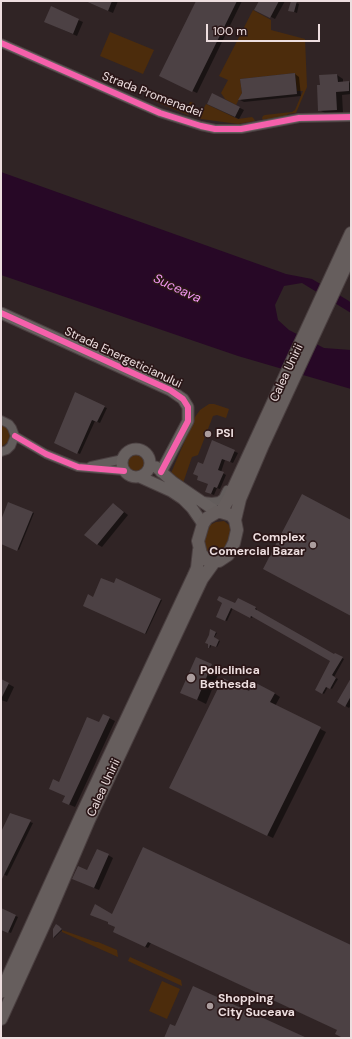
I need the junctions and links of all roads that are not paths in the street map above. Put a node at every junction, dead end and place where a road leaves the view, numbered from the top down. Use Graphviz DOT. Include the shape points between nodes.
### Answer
graph roads {
  1 [pos="1,43"];
  2 [pos="351,117"];
  3 [pos="351,233"];
  4 [pos="346,258"];
  5 [pos="1,313"];
  6 [pos="1,420"];
  7 [pos="264,429"];
  8 [pos="15,436"];
  9 [pos="173,448"];
  10 [pos="1,452"];
  11 [pos="122,459"];
  12 [pos="149,459"];
  13 [pos="85,468"];
  14 [pos="124,472"];
  15 [pos="161,472"];
  16 [pos="140,477"];
  17 [pos="200,500"];
  18 [pos="219,512"];
  19 [pos="235,520"];
  20 [pos="203,524"];
  21 [pos="199,550"];
  22 [pos="215,561"];
  23 [pos="57,920"];
  24 [pos="45,923"];
  25 [pos="1,992"];
  26 [pos="1,1019"];
  1 -- 2 [label="street, Strada Promenadei" via="160,113 215,129 241,129 301,118"];
  3 -- 4 [label="main road, Calea Unirii"];
  4 -- 7 [label="main road, Calea Unirii"];
  5 -- 9 [label="street, Strada Energeticianului" via="170,390 183,399 188,407 188,421"];
  6 -- 8 [label="street" via="9,424"];
  7 -- 17 [label="street" via="251,437 223,498 212,502"];
  7 -- 18 [label="main road, Calea Unirii" via="228,500"];
  7 -- 19 [label="main road, Calea Unirii"];
  8 -- 10 [label="street" via="11,446"];
  8 -- 13 [label="street" via="48,455"];
  9 -- 12 [label="street"];
  9 -- 15 [label="street, Strada Energeticianului"];
  11 -- 12 [label="street" via="128,452 136,449 145,453"];
  11 -- 13 [label="street"];
  11 -- 14 [label="street"];
  12 -- 15 [label="street"];
  12 -- 16 [label="street" via="150,465"];
  13 -- 14 [label="street"];
  14 -- 16 [label="street" via="132,477"];
  15 -- 17 [label="street"];
  16 -- 20 [label="street" via="183,499"];
  17 -- 18 [label="street"];
  18 -- 19 [label="main road" via="231,515"];
  18 -- 20 [label="main road" via="207,518"];
  19 -- 22 [label="main road" via="237,530 230,552 226,557"];
  20 -- 21 [label="main road" via="198,541"];
  21 -- 22 [label="main road" via="203,557"];
  21 -- 25 [label="main road, Calea Unirii" via="194,575"];
  22 -- 24 [label="main road, Calea Unirii" via="192,598 89,820"];
  23 -- 24 [label="main road"];
  24 -- 26 [label="main road, Calea Unirii"];
}
